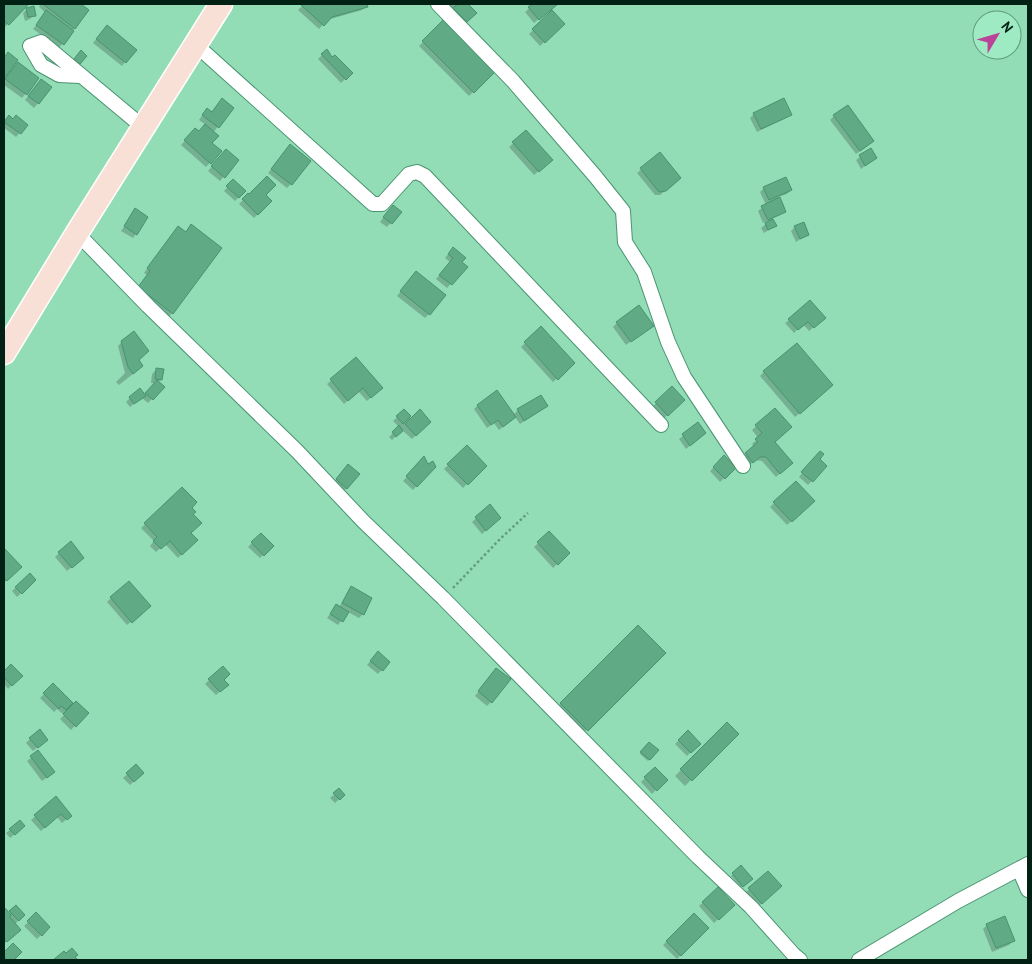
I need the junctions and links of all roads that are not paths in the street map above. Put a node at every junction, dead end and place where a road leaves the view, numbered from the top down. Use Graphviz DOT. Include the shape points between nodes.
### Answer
graph roads {
  1 [pos="221,4"];
  2 [pos="438,4"];
  3 [pos="195,44"];
  4 [pos="80,76"];
  5 [pos="143,127"];
  6 [pos="77,233"];
  7 [pos="4,353"];
  8 [pos="661,425"];
  9 [pos="743,466"];
  10 [pos="1024,867"];
  11 [pos="1028,890"];
  12 [pos="800,960"];
  13 [pos="858,960"];
  1 -- 3 [label="main road"];
  2 -- 9 [label="street" via="513,81 623,211 625,242 644,272 684,377"];
  3 -- 5 [label="main road"];
  3 -- 8 [label="street" via="373,204 382,204 409,174 417,172 424,176"];
  4 -- 5 [label="street"];
  5 -- 6 [label="main road"];
  6 -- 7 [label="main road"];
  6 -- 12 [label="street" via="751,907"];
  10 -- 11 [label="street"];
  10 -- 13 [label="street" via="958,901"];
}
